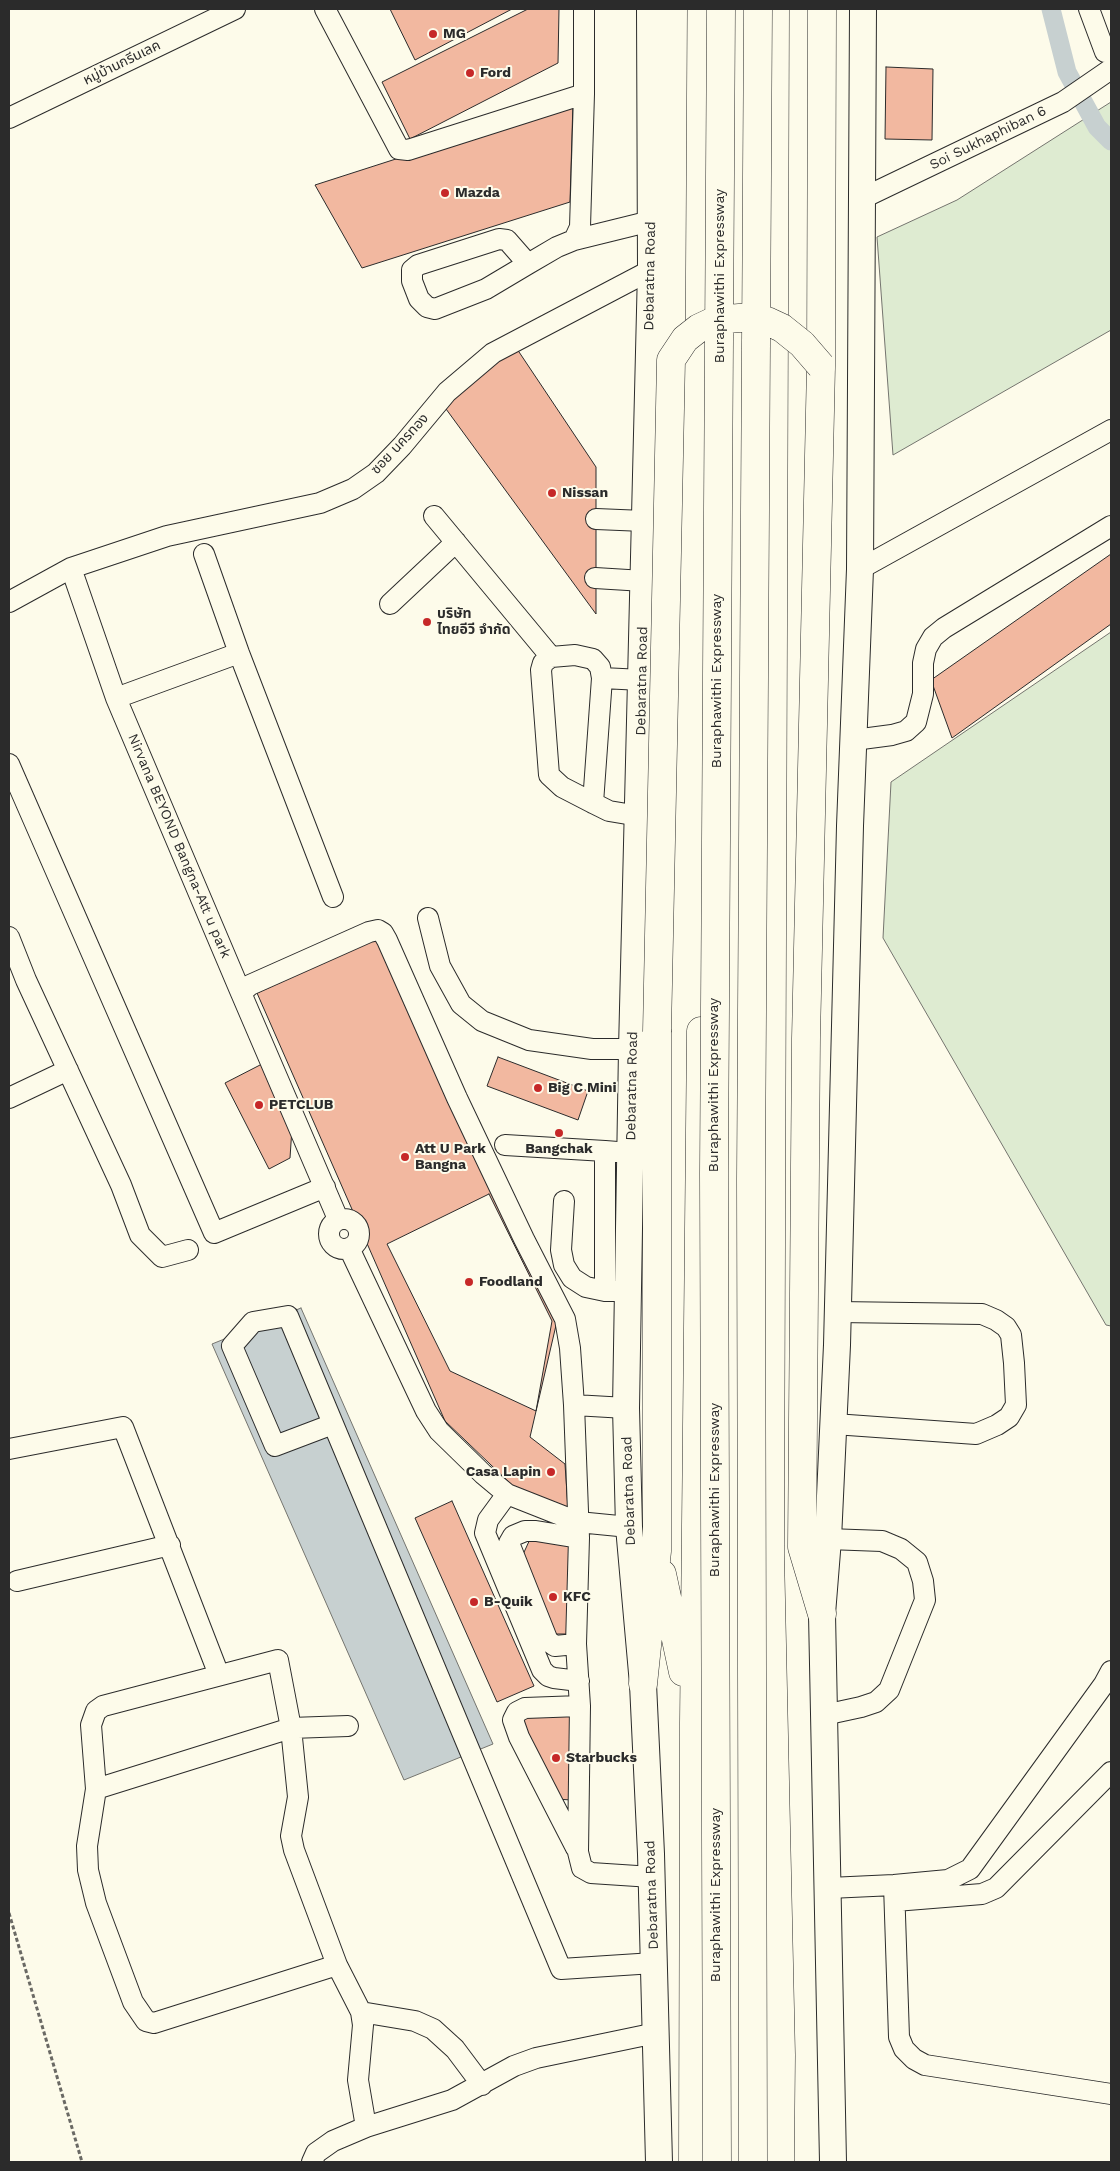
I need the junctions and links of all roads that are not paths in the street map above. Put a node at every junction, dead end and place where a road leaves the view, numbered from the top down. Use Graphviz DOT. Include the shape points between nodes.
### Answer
graph roads {
  1 [pos="235,9"];
  2 [pos="325,9"];
  3 [pos="584,9"];
  4 [pos="650,9"];
  5 [pos="673,9"];
  6 [pos="711,9"];
  7 [pos="721,9"];
  8 [pos="758,9"];
  9 [pos="775,9"];
  10 [pos="822,9"];
  11 [pos="863,9"];
  12 [pos="1089,9"];
  13 [pos="1105,67"];
  14 [pos="584,94"];
  15 [pos="9,118"];
  16 [pos="861,199"];
  17 [pos="650,221"];
  18 [pos="574,240"];
  19 [pos="528,264"];
  20 [pos="651,270"];
  21 [pos="671,360"];
  22 [pos="821,366"];
  23 [pos="1111,430"];
  24 [pos="434,516"];
  25 [pos="596,519"];
  26 [pos="644,521"];
  27 [pos="1111,526"];
  28 [pos="456,542"];
  29 [pos="204,554"];
  30 [pos="70,568"];
  31 [pos="860,569"];
  32 [pos="596,578"];
  33 [pos="644,581"];
  34 [pos="9,602"];
  35 [pos="390,604"];
  36 [pos="239,653"];
  37 [pos="551,657"];
  38 [pos="602,678"];
  39 [pos="642,680"];
  40 [pos="116,698"];
  41 [pos="854,740"];
  42 [pos="9,764"];
  43 [pos="593,803"];
  44 [pos="639,816"];
  45 [pos="333,897"];
  46 [pos="428,918"];
  47 [pos="9,937"];
  48 [pos="241,993"];
  49 [pos="632,1049"];
  50 [pos="68,1070"];
  51 [pos="9,1098"];
  52 [pos="505,1145"];
  53 [pos="618,1152"];
  54 [pos="325,1187"];
  55 [pos="564,1201"];
  56 [pos="188,1250"];
  57 [pos="617,1291"];
  58 [pos="838,1312"];
  59 [pos="574,1405"];
  60 [pos="626,1408"];
  61 [pos="333,1424"];
  62 [pos="834,1424"];
  63 [pos="9,1449"];
  64 [pos="507,1494"];
  65 [pos="629,1527"];
  66 [pos="579,1530"];
  67 [pos="828,1539"];
  68 [pos="170,1545"];
  69 [pos="802,1546"];
  70 [pos="658,1551"];
  71 [pos="770,1554"];
  72 [pos="18,1581"];
  73 [pos="822,1614"];
  74 [pos="576,1644"];
  75 [pos="1111,1671"];
  76 [pos="219,1675"];
  77 [pos="579,1681"];
  78 [pos="643,1684"];
  79 [pos="580,1706"];
  80 [pos="824,1714"];
  81 [pos="694,1722"];
  82 [pos="348,1726"];
  83 [pos="291,1728"];
  84 [pos="1111,1772"];
  85 [pos="96,1789"];
  86 [pos="578,1852"];
  87 [pos="652,1877"];
  88 [pos="829,1888"];
  89 [pos="894,1893"];
  90 [pos="654,1963"];
  91 [pos="337,1965"];
  92 [pos="361,2012"];
  93 [pos="656,2033"];
  94 [pos="482,2085"];
  95 [pos="1111,2094"];
  96 [pos="366,2127"];
  97 [pos="333,2141"];
  98 [pos="312,2162"];
  99 [pos="332,2162"];
  100 [pos="659,2162"];
  101 [pos="693,2162"];
  102 [pos="717,2162"];
  103 [pos="754,2162"];
  104 [pos="780,2162"];
  105 [pos="833,2162"];
  1 -- 15 [label="street, หมู่บ้านกรีนเลค"];
  2 -- 14 [label="street" via="400,149 408,150"];
  3 -- 14 [label="street"];
  4 -- 17 [label="main road, Debaratna Road"];
  5 -- 21 [label="highway"];
  6 -- 81 [label="highway"];
  7 -- 102 [label="highway, Buraphawithi Expressway, bridge" via="714,1173"];
  8 -- 103 [label="highway, bridge" via="751,1178"];
  9 -- 71 [label="highway"];
  10 -- 22 [label="highway"];
  11 -- 16 [label="main road"];
  12 -- 13 [label="street"];
  13 -- 16 [label="street, Soi Sukhaphiban 6" via="1063,102"];
  14 -- 18 [label="street" via="580,227"];
  16 -- 31 [label="main road"];
  17 -- 18 [label="street"];
  17 -- 20 [label="main road, Debaratna Road"];
  18 -- 19 [label="street"];
  19 -- 19 [label="street" via="486,288 435,309 427,307 419,299 412,280 412,270 418,264 499,239 513,245"];
  20 -- 26 [label="main road, Debaratna Road"];
  20 -- 30 [label="street, ซอย นครทอง" via="493,354 447,392 376,473 353,489 320,503 167,536"];
  21 -- 22 [label="highway, bridge" via="685,339 699,328 716,320 751,317 782,328"];
  21 -- 70 [label="highway, bridge" via="657,1032"];
  22 -- 69 [label="highway" via="806,1038"];
  23 -- 31 [label="street"];
  24 -- 28 [label="street"];
  25 -- 26 [label="street"];
  26 -- 33 [label="main road, Debaratna Road"];
  27 -- 41 [label="street" via="933,637 926,648 923,694 916,722 906,731"];
  28 -- 35 [label="street"];
  28 -- 37 [label="street"];
  29 -- 36 [label="street"];
  30 -- 34 [label="street, ซอย นครทอง"];
  30 -- 40 [label="street, Nirvana BEYOND Bangna-Att u park"];
  31 -- 41 [label="main road"];
  32 -- 33 [label="street"];
  33 -- 39 [label="main road, Debaratna Road"];
  36 -- 40 [label="street"];
  36 -- 45 [label="street"];
  37 -- 38 [label="street" via="575,655 593,659 600,667"];
  37 -- 43 [label="street" via="543,663 541,670 549,775 562,787"];
  38 -- 39 [label="street"];
  38 -- 43 [label="street"];
  39 -- 44 [label="main road, Debaratna Road"];
  40 -- 48 [label="street, Nirvana BEYOND Bangna-Att u park"];
  41 -- 58 [label="main road"];
  42 -- 54 [label="street" via="214,1233"];
  43 -- 44 [label="street" via="609,811"];
  44 -- 49 [label="main road, Debaratna Road"];
  46 -- 49 [label="street" via="440,966 461,1004 482,1021 529,1040 592,1049"];
  47 -- 50 [label="street"];
  48 -- 54 [label="street, Nirvana BEYOND Bangna-Att u park"];
  48 -- 59 [label="street" via="250,985 369,932 378,930 383,933 470,1125 565,1319"];
  49 -- 53 [label="main road, Debaratna Road"];
  50 -- 51 [label="street"];
  50 -- 56 [label="street" via="140,1234 162,1257"];
  52 -- 53 [label="street"];
  53 -- 57 [label="main road, Debaratna Road"];
  54 -- 64 [label="street, Nirvana BEYOND Bangna-Att u park" via="338,1219 353,1221 358,1229 358,1239 349,1248 433,1423"];
  55 -- 57 [label="street" via="561,1250 564,1265 572,1278 586,1288"];
  57 -- 60 [label="main road, Debaratna Road"];
  58 -- 62 [label="main road"];
  58 -- 62 [label="street" via="982,1314 996,1320 1011,1335 1016,1405 1010,1417 976,1434"];
  59 -- 60 [label="street"];
  59 -- 66 [label="street"];
  60 -- 65 [label="main road, Debaratna Road"];
  61 -- 61 [label="street" via="288,1316 253,1322 232,1346 275,1446"];
  61 -- 90 [label="street" via="561,1969"];
  62 -- 67 [label="main road"];
  63 -- 68 [label="street" via="123,1427"];
  64 -- 66 [label="street"];
  64 -- 77 [label="street" via="488,1520 485,1533 542,1670 554,1678"];
  65 -- 66 [label="street"];
  65 -- 78 [label="main road, Debaratna Road"];
  66 -- 74 [label="street"];
  66 -- 74 [label="street" via="525,1531 513,1536 509,1543 548,1641 555,1646"];
  67 -- 73 [label="main road"];
  67 -- 80 [label="street" via="882,1541 901,1549 917,1562 924,1600 889,1690 876,1702 861,1708"];
  68 -- 72 [label="street"];
  68 -- 76 [label="street"];
  69 -- 71 [label="highway"];
  69 -- 73 [label="highway"];
  70 -- 78 [label="highway"];
  70 -- 81 [label="highway"];
  71 -- 104 [label="highway" via="781,2055"];
  73 -- 80 [label="main road"];
  74 -- 77 [label="street"];
  75 -- 89 [label="street" via="970,1869 948,1880"];
  76 -- 83 [label="street" via="278,1660"];
  76 -- 85 [label="street" via="96,1710 91,1725"];
  77 -- 79 [label="street"];
  78 -- 87 [label="main road, Debaratna Road"];
  79 -- 86 [label="street"];
  79 -- 86 [label="street" via="525,1708 515,1714 513,1723"];
  80 -- 88 [label="main road"];
  81 -- 101 [label="highway"];
  82 -- 83 [label="street"];
  83 -- 85 [label="street"];
  83 -- 91 [label="street" via="298,1797 291,1836"];
  84 -- 89 [label="street" via="996,1888 982,1894"];
  85 -- 91 [label="street" via="87,1846 88,1870 96,1903 133,2002 146,2021 154,2023"];
  86 -- 87 [label="street" via="582,1868 591,1873"];
  87 -- 90 [label="main road, Debaratna Road"];
  88 -- 89 [label="street"];
  88 -- 105 [label="main road"];
  89 -- 95 [label="street" via="899,2037 904,2049 925,2065"];
  90 -- 93 [label="main road, Debaratna Road"];
  91 -- 92 [label="street"];
  92 -- 94 [label="street" via="415,2021 433,2029 455,2049"];
  92 -- 96 [label="street" via="363,2025 358,2080"];
  93 -- 94 [label="street" via="536,2058 514,2066"];
  93 -- 100 [label="main road, Debaratna Road"];
  94 -- 96 [label="street" via="452,2100"];
  96 -- 97 [label="street"];
  97 -- 98 [label="street" via="316,2153"];
  97 -- 99 [label="street"];
}
